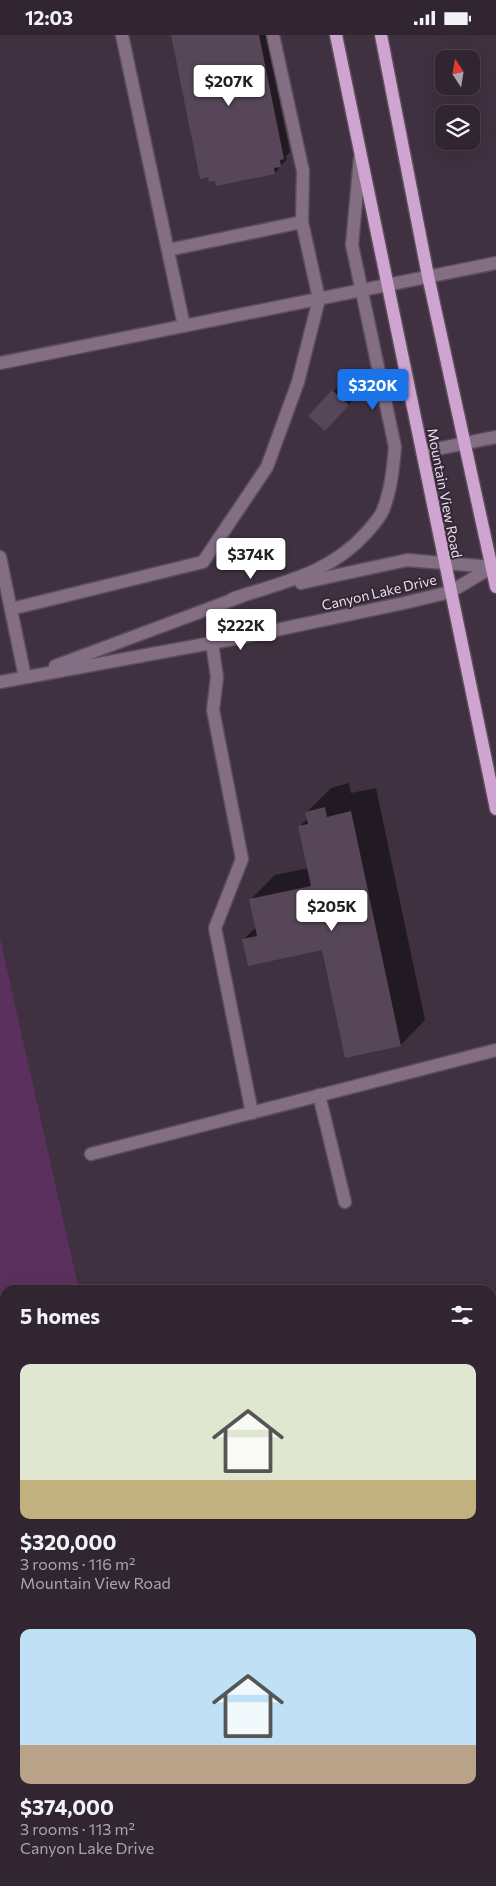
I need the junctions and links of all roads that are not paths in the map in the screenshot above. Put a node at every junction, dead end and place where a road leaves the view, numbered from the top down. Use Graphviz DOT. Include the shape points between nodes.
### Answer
graph roads {
  1 [pos="122,35"];
  2 [pos="273,35"];
  3 [pos="336,35"];
  4 [pos="381,35"];
  5 [pos="360,153"];
  6 [pos="302,222"];
  7 [pos="168,250"];
  8 [pos="496,263"];
  9 [pos="428,276"];
  10 [pos="388,284"];
  11 [pos="362,290"];
  12 [pos="318,299"];
  13 [pos="184,326"];
  14 [pos="0,363"];
  15 [pos="496,437"];
  16 [pos="464,442"];
  17 [pos="422,452"];
  18 [pos="0,557"];
  19 [pos="444,563"];
  20 [pos="494,567"];
  21 [pos="496,587"];
  22 [pos="450,592"];
  23 [pos="232,599"];
  24 [pos="12,609"];
  25 [pos="212,643"];
  26 [pos="25,677"];
  27 [pos="0,682"];
  28 [pos="494,793"];
  29 [pos="496,809"];
  30 [pos="496,1050"];
  31 [pos="319,1095"];
  32 [pos="252,1113"];
  33 [pos="91,1154"];
  34 [pos="344,1202"];
  1 -- 7 [label="street"];
  2 -- 6 [label="street" via="303,171"];
  3 -- 5 [label="main road, Mountain View Road"];
  4 -- 9 [label="main road, Mountain View Road"];
  5 -- 10 [label="main road, Mountain View Road"];
  5 -- 11 [label="street" via="352,245"];
  6 -- 7 [label="street"];
  6 -- 12 [label="street"];
  7 -- 13 [label="street"];
  8 -- 9 [label="street"];
  9 -- 10 [label="street"];
  9 -- 16 [label="main road, Mountain View Road"];
  10 -- 11 [label="street"];
  10 -- 17 [label="main road, Mountain View Road"];
  11 -- 12 [label="street"];
  11 -- 23 [label="street" via="395,447 393,473 382,512 356,544 339,558 316,571"];
  12 -- 13 [label="street"];
  12 -- 24 [label="street" via="298,382 267,467 203,562"];
  13 -- 14 [label="street"];
  15 -- 16 [label="street"];
  16 -- 17 [label="street"];
  16 -- 20 [label="main road, Mountain View Road"];
  17 -- 19 [label="main road, Mountain View Road"];
  18 -- 24 [label="street"];
  19 -- 20 [label="street, Canyon Lake Drive"];
  19 -- 22 [label="main road, Mountain View Road"];
  19 -- 23 [label="street, Canyon Lake Drive" via="407,560"];
  20 -- 21 [label="main road, Mountain View Road"];
  20 -- 22 [label="street, Canyon Lake Drive"];
  22 -- 25 [label="street, Canyon Lake Drive"];
  22 -- 28 [label="main road, Mountain View Road"];
  23 -- 26 [label="street, Canyon Lake Drive"];
  24 -- 26 [label="street"];
  25 -- 26 [label="street, Canyon Lake Drive"];
  25 -- 32 [label="street" via="217,677 214,710 242,859 215,928"];
  26 -- 27 [label="street, Canyon Lake Drive"];
  28 -- 29 [label="main road, Mountain View Road"];
  30 -- 31 [label="street"];
  31 -- 32 [label="street"];
  31 -- 34 [label="street"];
  32 -- 33 [label="street"];
}
